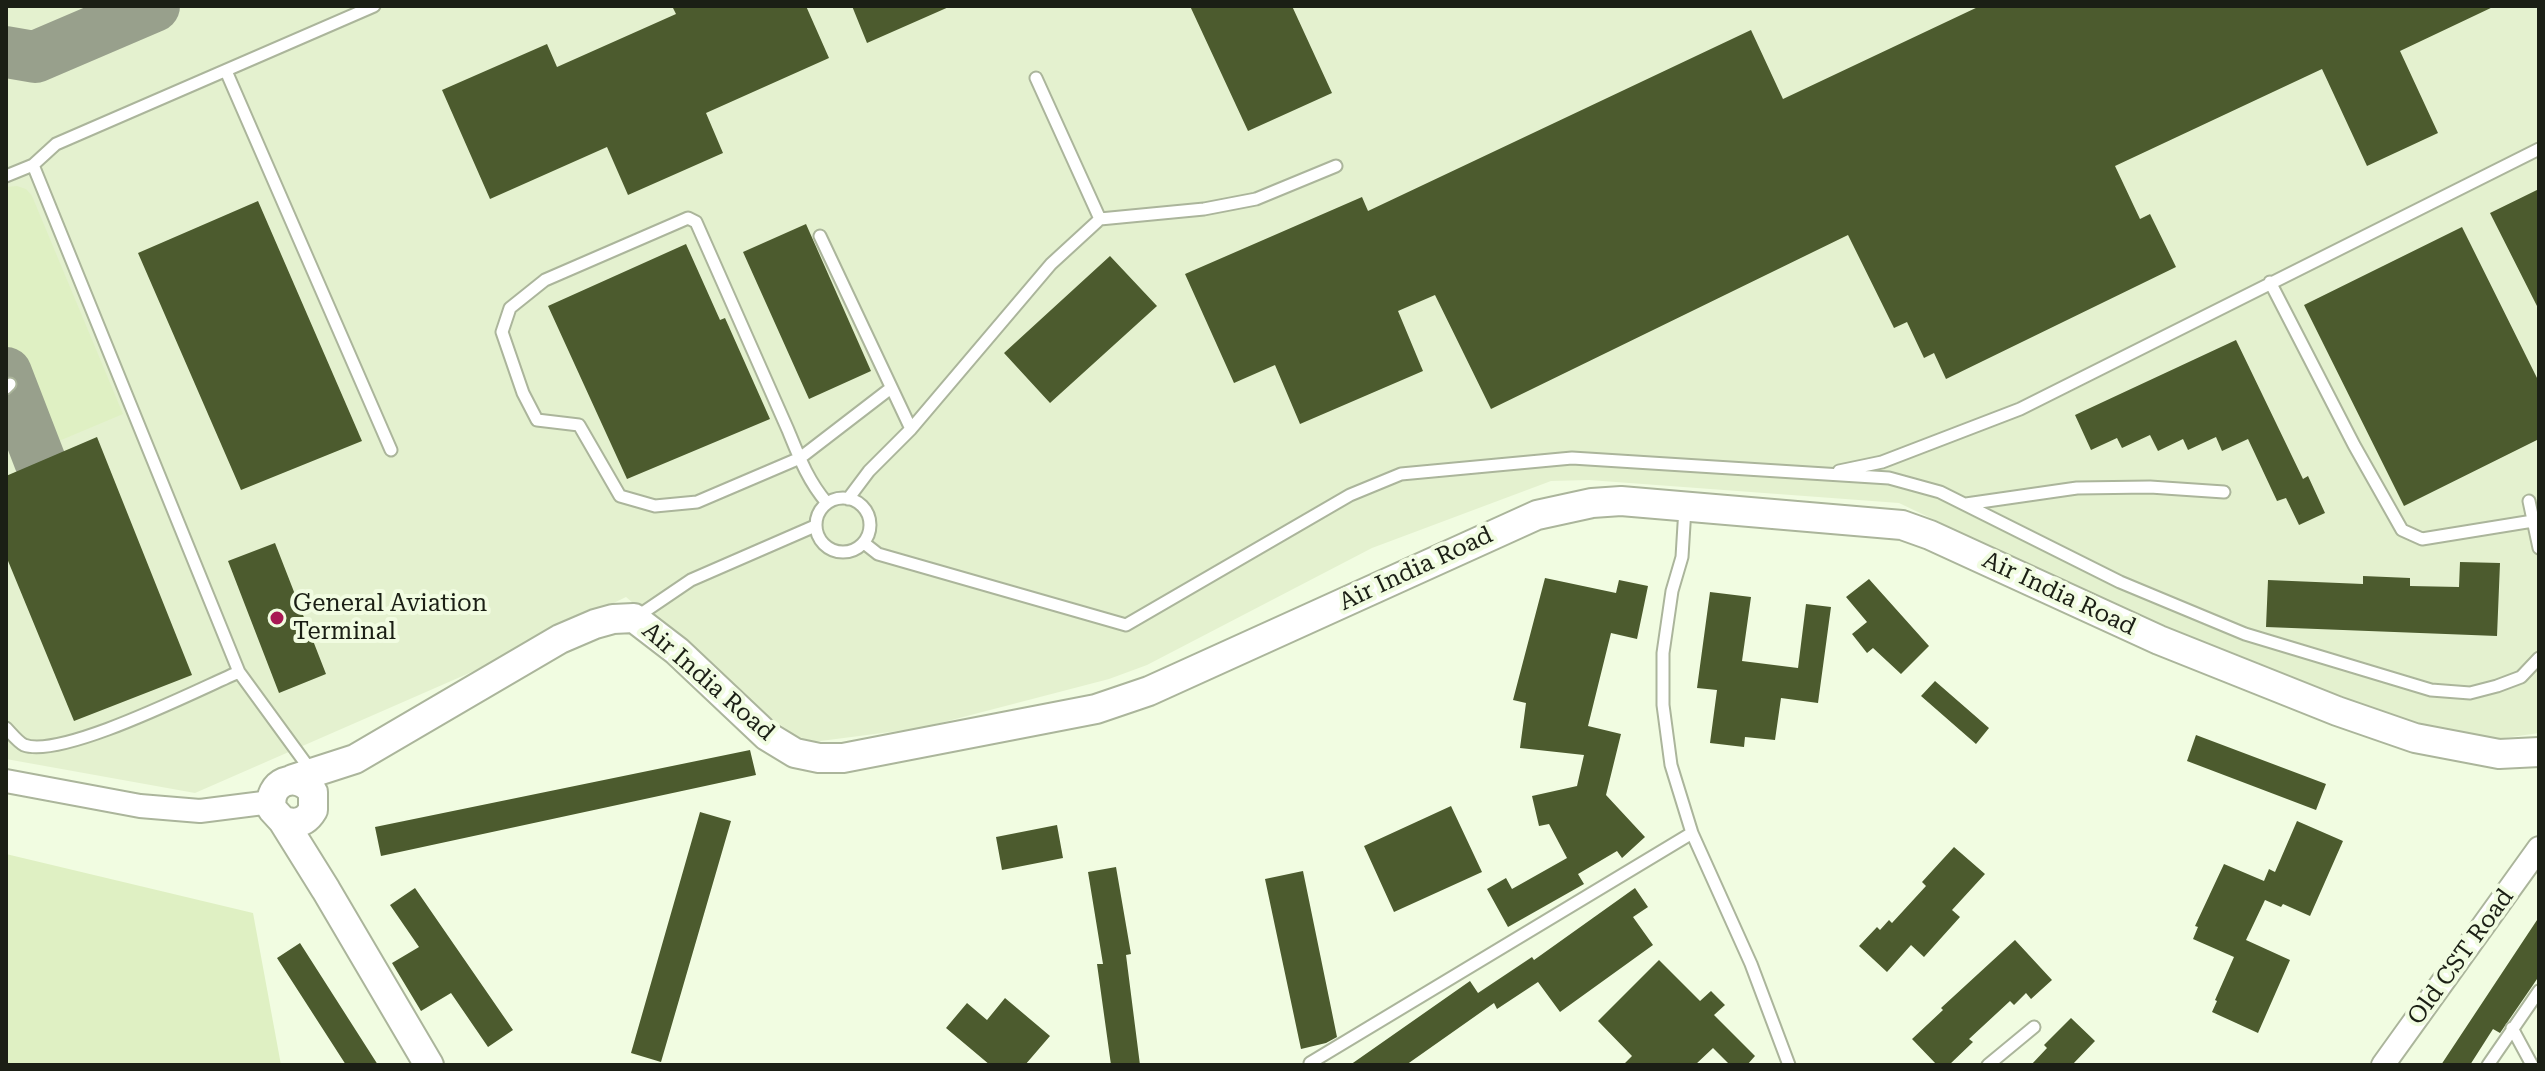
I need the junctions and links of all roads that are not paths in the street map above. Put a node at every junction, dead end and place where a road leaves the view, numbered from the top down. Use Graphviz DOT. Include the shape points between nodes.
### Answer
graph roads {
  1 [pos="374,6"];
  2 [pos="226,71"];
  3 [pos="1036,78"];
  4 [pos="2539,149"];
  5 [pos="33,165"];
  6 [pos="1336,166"];
  7 [pos="6,176"];
  8 [pos="1100,219"];
  9 [pos="820,236"];
  10 [pos="2270,282"];
  11 [pos="891,388"];
  12 [pos="911,429"];
  13 [pos="391,450"];
  14 [pos="800,458"];
  15 [pos="1823,474"];
  16 [pos="2224,492"];
  17 [pos="848,499"];
  18 [pos="2529,501"];
  19 [pos="827,503"];
  20 [pos="1966,504"];
  21 [pos="1685,508"];
  22 [pos="2533,521"];
  23 [pos="815,526"];
  24 [pos="864,543"];
  25 [pos="2539,548"];
  26 [pos="634,618"];
  27 [pos="2539,658"];
  28 [pos="239,672"];
  29 [pos="6,728"];
  30 [pos="6,743"];
  31 [pos="23,745"];
  32 [pos="2539,752"];
  33 [pos="355,759"];
  34 [pos="303,776"];
  35 [pos="6,781"];
  36 [pos="294,812"];
  37 [pos="1692,833"];
  38 [pos="2539,848"];
  39 [pos="2539,991"];
  40 [pos="2034,1027"];
  41 [pos="2512,1028"];
  42 [pos="1310,1063"];
  43 [pos="429,1065"];
  44 [pos="1789,1065"];
  45 [pos="1988,1065"];
  46 [pos="2383,1065"];
  47 [pos="2488,1065"];
  48 [pos="2532,1065"];
  1 -- 2 [label="lane"];
  2 -- 5 [label="lane" via="56,144"];
  2 -- 13 [label="lane"];
  3 -- 8 [label="lane"];
  4 -- 10 [label="lane"];
  5 -- 7 [label="lane"];
  5 -- 28 [label="lane"];
  6 -- 8 [label="lane" via="1256,199"];
  8 -- 12 [label="lane" via="1051,264"];
  9 -- 11 [label="lane"];
  10 -- 15 [label="lane" via="2020,409 1882,462"];
  10 -- 22 [label="lane" via="2402,530 2422,539"];
  11 -- 12 [label="lane"];
  11 -- 14 [label="lane"];
  12 -- 17 [label="lane"];
  14 -- 14 [label="lane" via="696,222 688,218 545,280 510,308 502,332 537,420 579,425 620,496 655,506 697,502"];
  14 -- 19 [label="lane" via="811,485"];
  15 -- 20 [label="lane" via="1889,478"];
  15 -- 24 [label="lane" via="1572,458 1401,474 1350,495 1126,625 878,554"];
  16 -- 20 [label="lane" via="2077,488"];
  17 -- 19 [label="lane"];
  17 -- 24 [label="lane" via="869,516"];
  18 -- 22 [label="lane"];
  19 -- 23 [label="lane"];
  20 -- 27 [label="lane" via="2120,582 2245,634 2431,690 2470,693 2497,686 2521,677"];
  21 -- 26 [label="street, Air India Road" via="1621,501 1537,515 1149,691 1096,709 843,758 795,753 767,736"];
  21 -- 32 [label="street, Air India Road" via="1902,525 2159,640 2337,711 2415,738 2499,754"];
  21 -- 37 [label="lane" via="1682,557 1663,653 1663,705 1671,765"];
  22 -- 25 [label="lane"];
  23 -- 24 [label="lane" via="833,551 847,552"];
  23 -- 26 [label="lane" via="691,580"];
  26 -- 33 [label="street, Air India Road" via="595,624 560,639"];
  28 -- 31 [label="lane" via="80,741"];
  28 -- 34 [label="lane"];
  29 -- 31 [label="lane"];
  30 -- 31 [label="lane"];
  33 -- 34 [label="street, Air India Road"];
  33 -- 36 [label="street, Air India Road"];
  34 -- 36 [label="street, Air India Road" via="275,789"];
  35 -- 36 [label="street" via="140,806"];
  36 -- 43 [label="street" via="326,890"];
  37 -- 42 [label="lane"];
  37 -- 44 [label="lane"];
  38 -- 46 [label="street, Old CST Road"];
  39 -- 41 [label="lane"];
  40 -- 45 [label="lane"];
  41 -- 47 [label="lane"];
  41 -- 48 [label="lane"];
}
